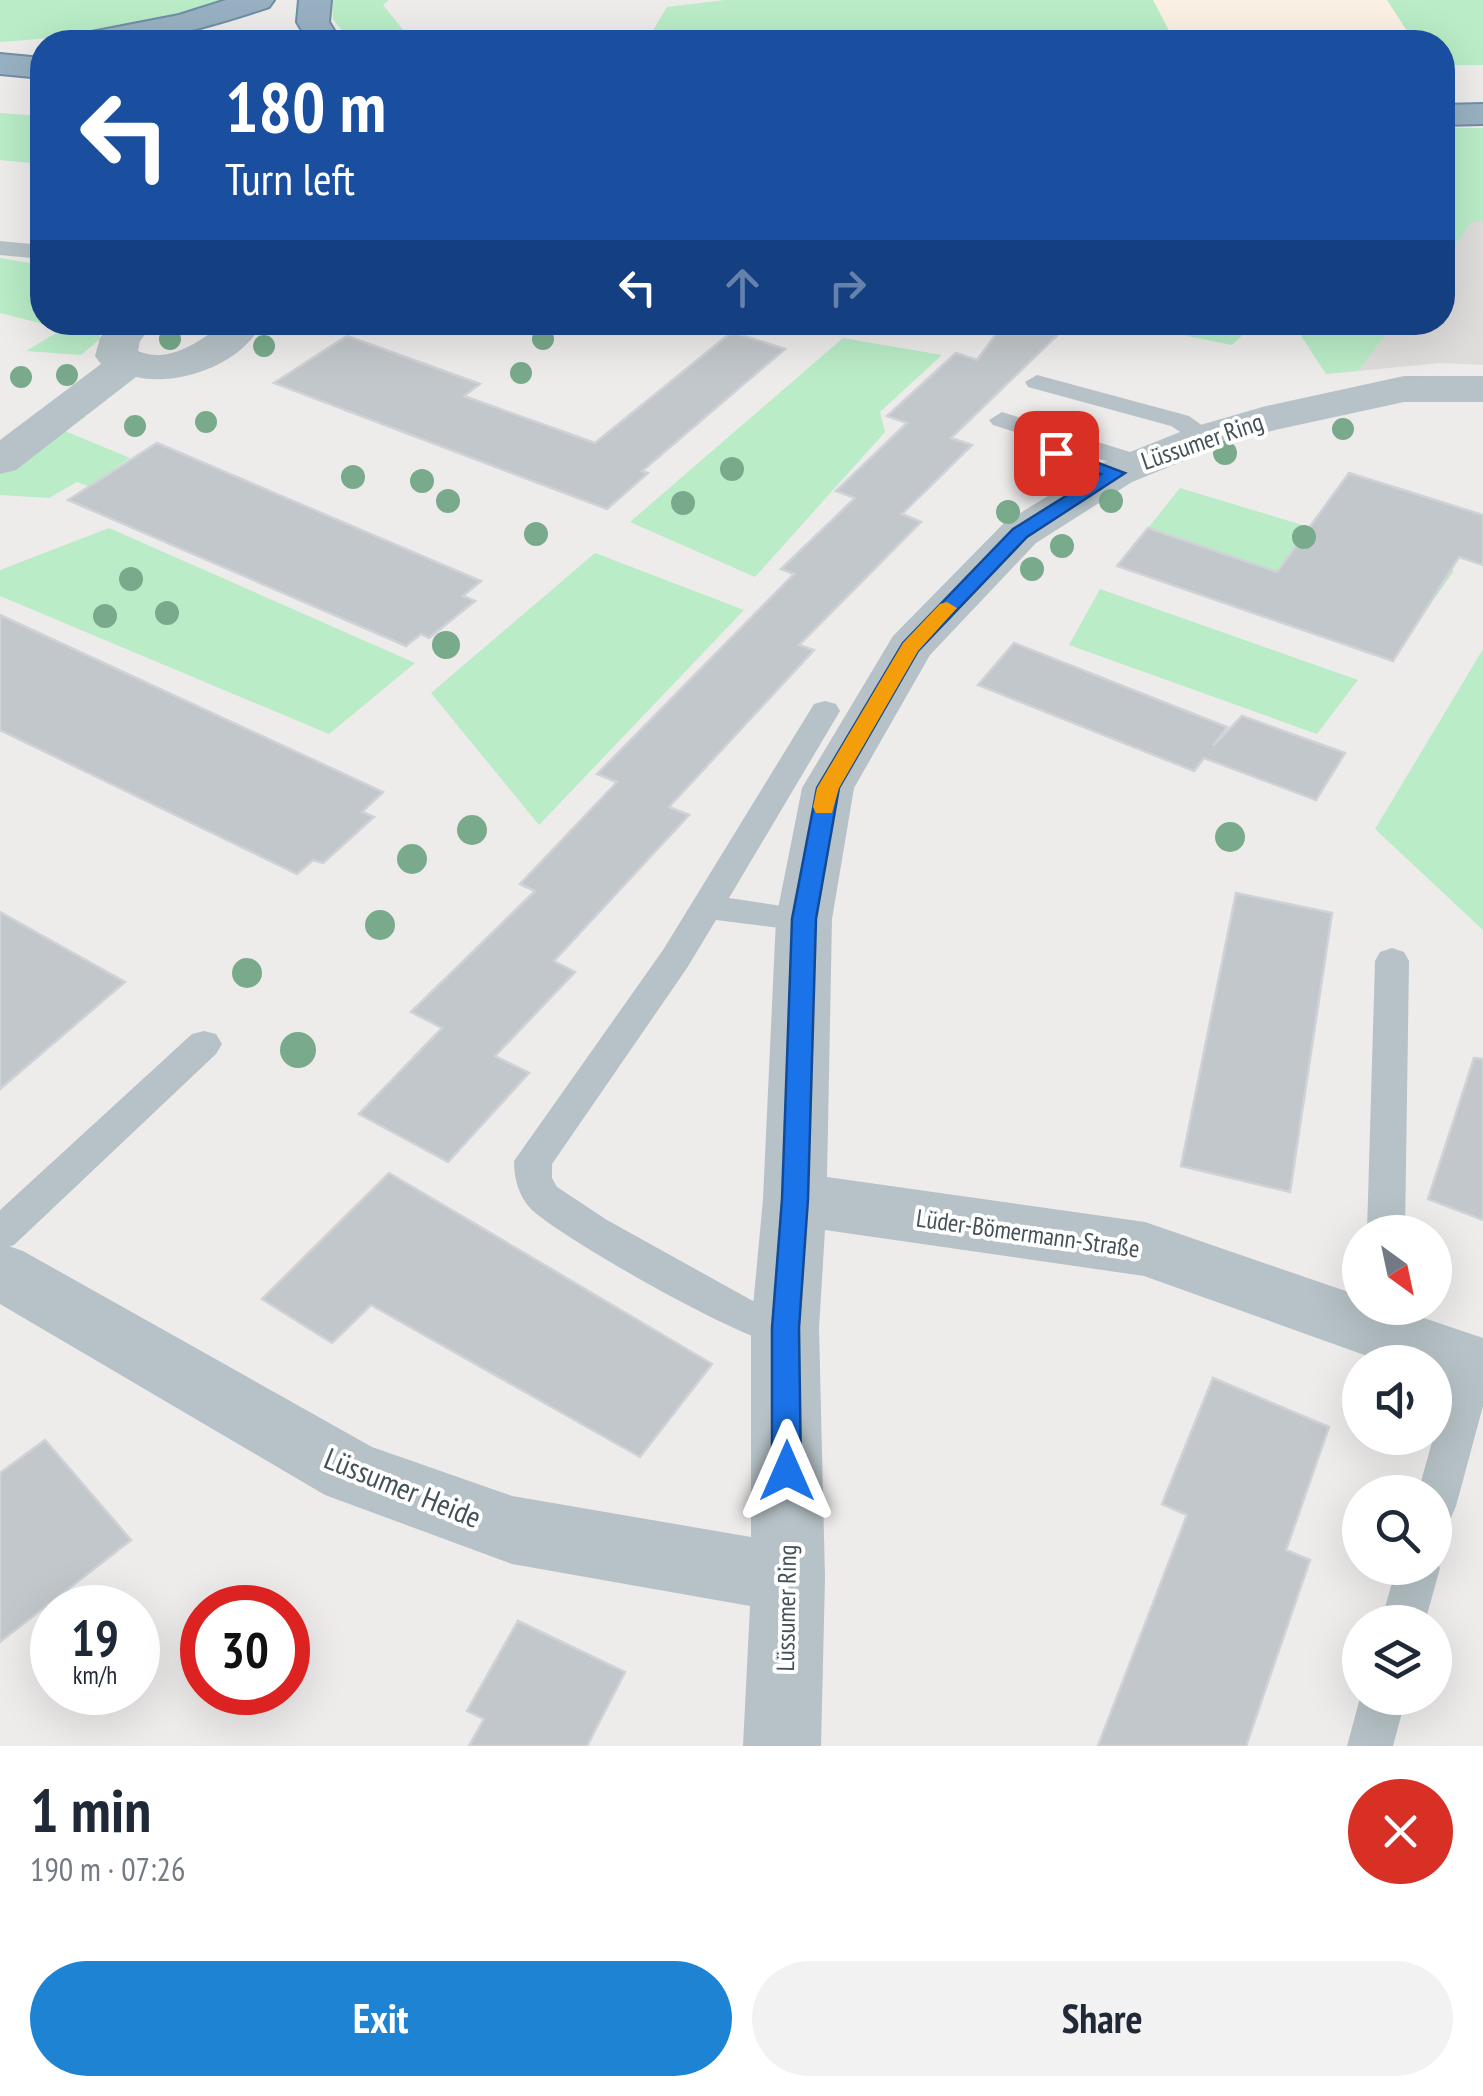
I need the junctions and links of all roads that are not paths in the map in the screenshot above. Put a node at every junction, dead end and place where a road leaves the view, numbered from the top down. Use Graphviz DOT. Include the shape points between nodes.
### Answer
graph roads {
  1 [pos="258,0"];
  2 [pos="315,0"];
  3 [pos="153,30"];
  4 [pos="318,30"];
  5 [pos="30,47"];
  6 [pos="0,48"];
  7 [pos="0,64"];
  8 [pos="30,67"];
  9 [pos="0,76"];
  10 [pos="30,78"];
  11 [pos="1483,114"];
  12 [pos="1455,115"];
  13 [pos="0,248"];
  14 [pos="30,251"];
  15 [pos="235,335"];
  16 [pos="123,337"];
  17 [pos="1037,382"];
  18 [pos="1483,389"];
  19 [pos="996,425"];
  20 [pos="1205,436"];
  21 [pos="0,461"];
  22 [pos="1126,468"];
  23 [pos="825,711"];
  24 [pos="708,907"];
  25 [pos="804,919"];
  26 [pos="1392,962"];
  27 [pos="204,1044"];
  28 [pos="795,1199"];
  29 [pos="1386,1215"];
  30 [pos="0,1234"];
  31 [pos="0,1271"];
  32 [pos="1342,1308"];
  33 [pos="1394,1325"];
  34 [pos="786,1328"];
  35 [pos="1478,1366"];
  36 [pos="1445,1475"];
  37 [pos="788,1578"];
  38 [pos="1378,1715"];
  39 [pos="782,1746"];
  40 [pos="1370,1746"];
  1 -- 3 [label="highway"];
  2 -- 4 [label="highway"];
  5 -- 6 [label="highway"];
  7 -- 8 [label="highway"];
  9 -- 10 [label="highway"];
  11 -- 12 [label="highway"];
  13 -- 14 [label="lane"];
  15 -- 16 [label="street" via="188,363 157,369"];
  16 -- 21 [label="street"];
  17 -- 20 [label="lane" via="1180,421"];
  18 -- 20 [label="street, Lüssumer Ring" via="1404,389"];
  19 -- 22 [label="lane"];
  20 -- 22 [label="street, Lüssumer Ring"];
  22 -- 25 [label="street, Lüssumer Ring" via="1020,533 910,648 828,788"];
  23 -- 24 [label="lane"];
  24 -- 25 [label="lane"];
  24 -- 34 [label="lane" via="544,1142 533,1161 533,1180 544,1198 592,1231 742,1315"];
  25 -- 28 [label="street, Lüssumer Ring"];
  26 -- 29 [label="lane"];
  27 -- 30 [label="lane"];
  28 -- 32 [label="street, Lüder-Bömermann-Straße" via="1145,1249"];
  28 -- 34 [label="street, Lüssumer Ring"];
  31 -- 37 [label="street, Lüssumer Heide" via="350,1472 512,1530"];
  33 -- 35 [label="street, Lüder-Bömermann-Straße"];
  34 -- 37 [label="street, Lüssumer Ring"];
  35 -- 36 [label="lane"];
  37 -- 39 [label="street, Lüssumer Ring"];
  38 -- 40 [label="lane"];
}
